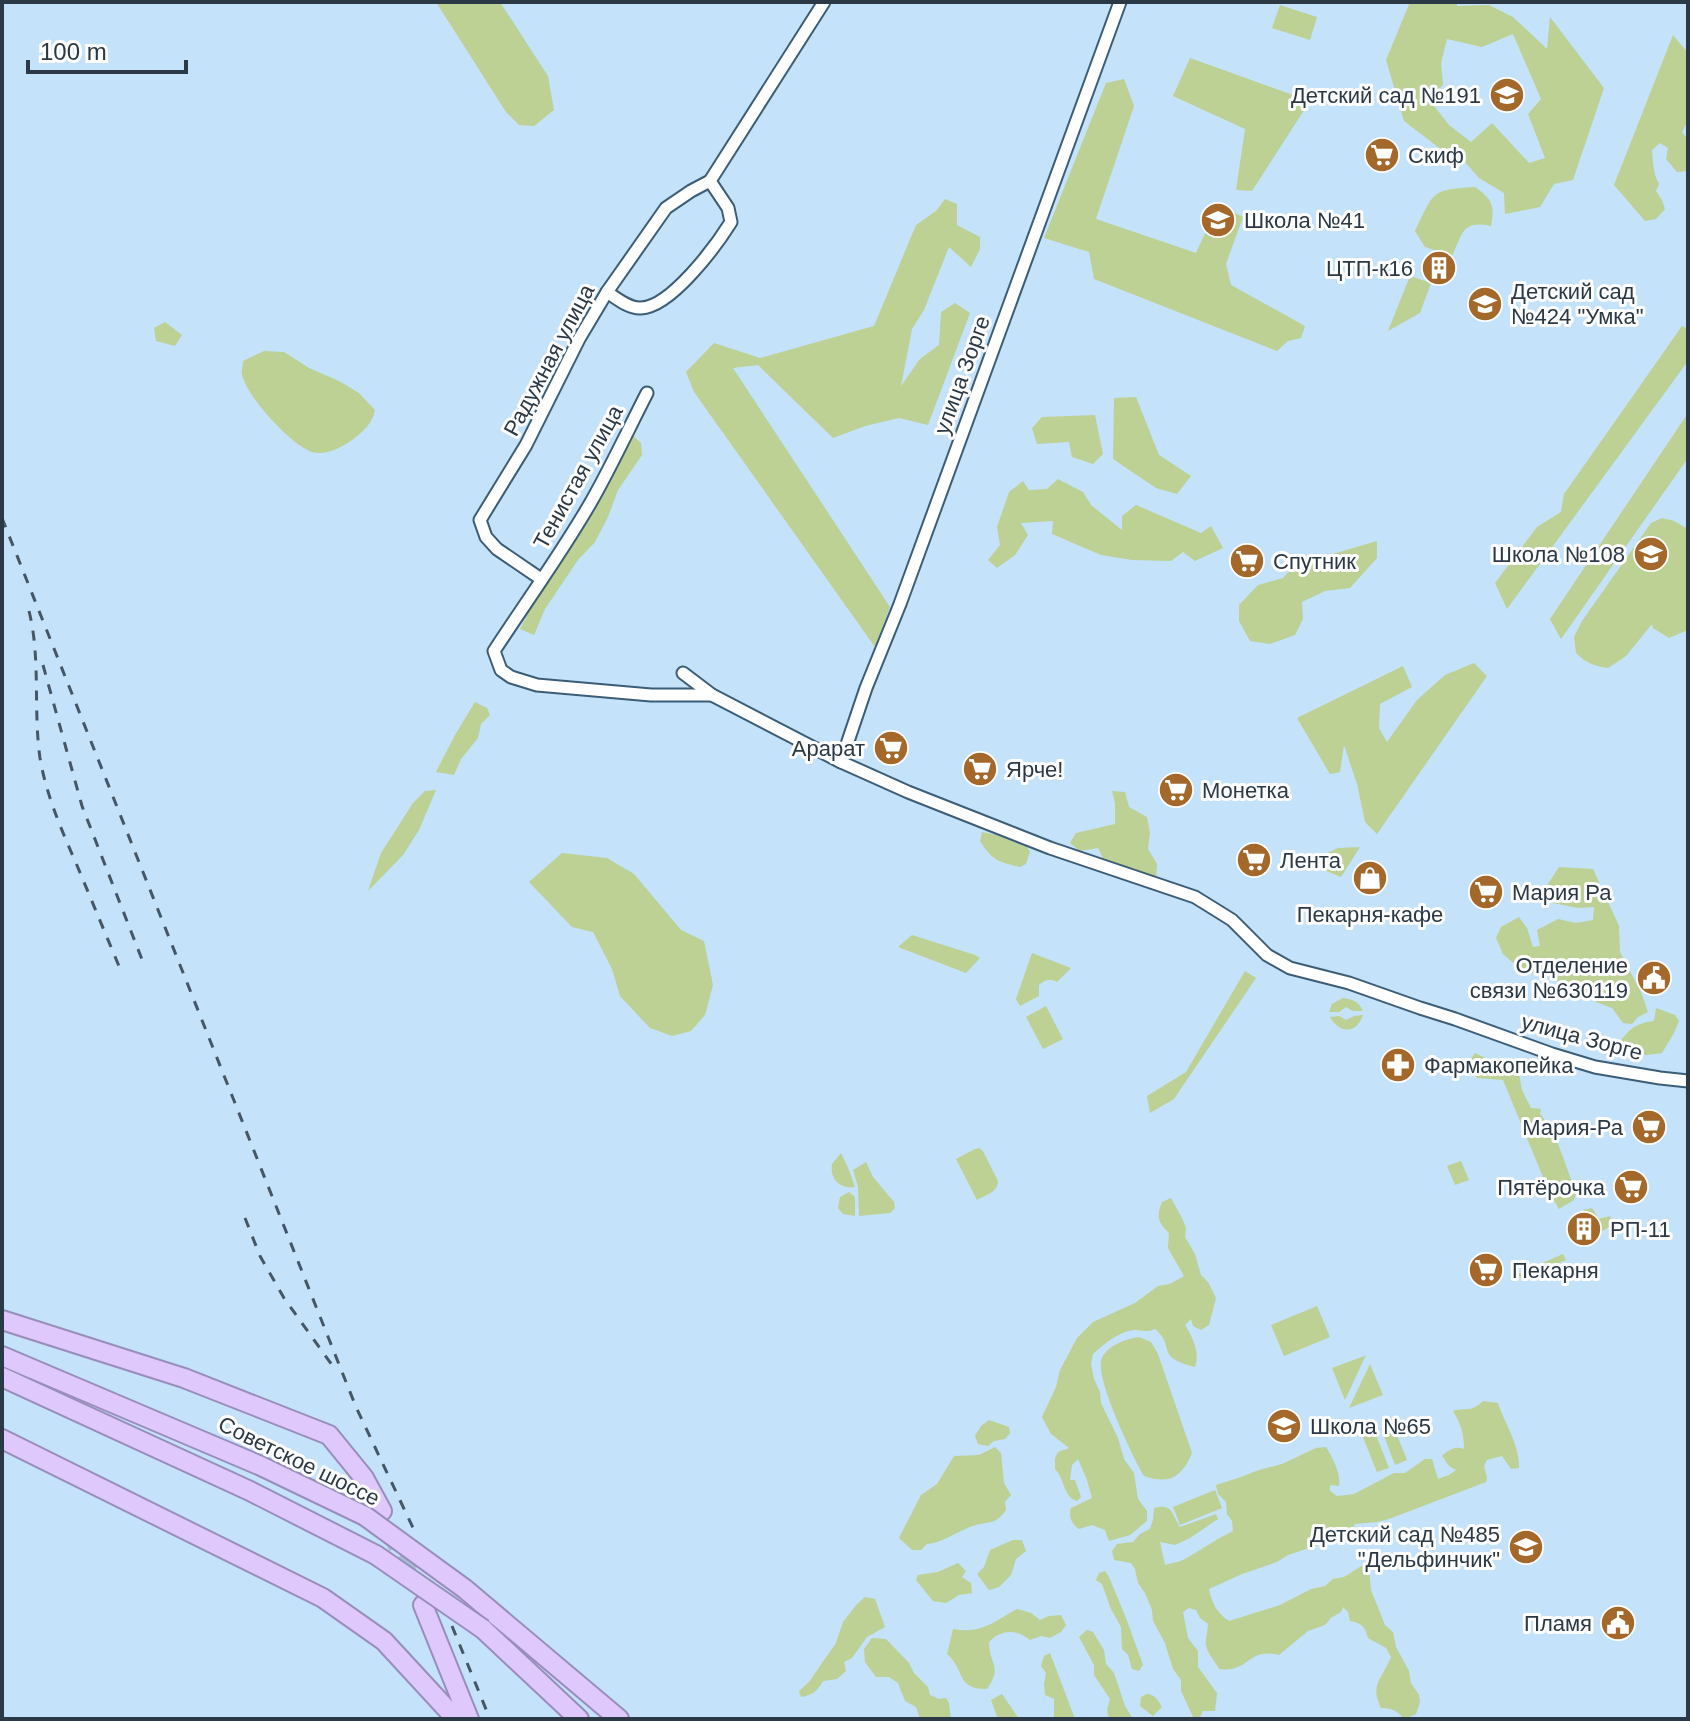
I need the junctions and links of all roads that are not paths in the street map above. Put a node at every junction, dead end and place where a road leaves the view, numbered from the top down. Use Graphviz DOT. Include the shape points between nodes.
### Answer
graph roads {
  1 [pos="824,2"];
  2 [pos="1120,2"];
  3 [pos="710,181"];
  4 [pos="607,292"];
  5 [pos="647,393"];
  6 [pos="541,579"];
  7 [pos="683,673"];
  8 [pos="712,695"];
  9 [pos="841,762"];
  10 [pos="1688,1081"];
  11 [pos="2,1320"];
  12 [pos="2,1356"];
  13 [pos="2,1377"];
  14 [pos="2,1439"];
  15 [pos="373,1514"];
  16 [pos="423,1605"];
  17 [pos="456,1719"];
  18 [pos="469,1719"];
  19 [pos="579,1719"];
  20 [pos="619,1719"];
  1 -- 3 [label="street, Радужная улица"];
  2 -- 9 [label="street, улица Зорге"];
  3 -- 4 [label="street, Радужная улица" via="666,208"];
  3 -- 4 [label="street" via="731,222 700,264 657,304 639,309"];
  4 -- 6 [label="street, Радужная улица" via="480,520 497,549"];
  5 -- 6 [label="street, Тенистая улица" via="591,501"];
  6 -- 8 [label="street, Тенистая улица" via="494,651 501,670 511,677 537,685"];
  7 -- 8 [label="street, улица Зорге"];
  8 -- 9 [label="street, улица Зорге"];
  9 -- 10 [label="street, улица Зорге" via="1050,848 1195,897 1290,968 1349,983 1581,1063"];
  11 -- 15 [label="highway" via="184,1378 329,1435 364,1478"];
  12 -- 15 [label="highway, Советское шоссе"];
  13 -- 19 [label="highway, bridge" via="376,1555 483,1629"];
  14 -- 17 [label="highway" via="323,1598 384,1641"];
  15 -- 20 [label="highway, Советское шоссе, bridge"];
  16 -- 18 [label="highway"];
}
